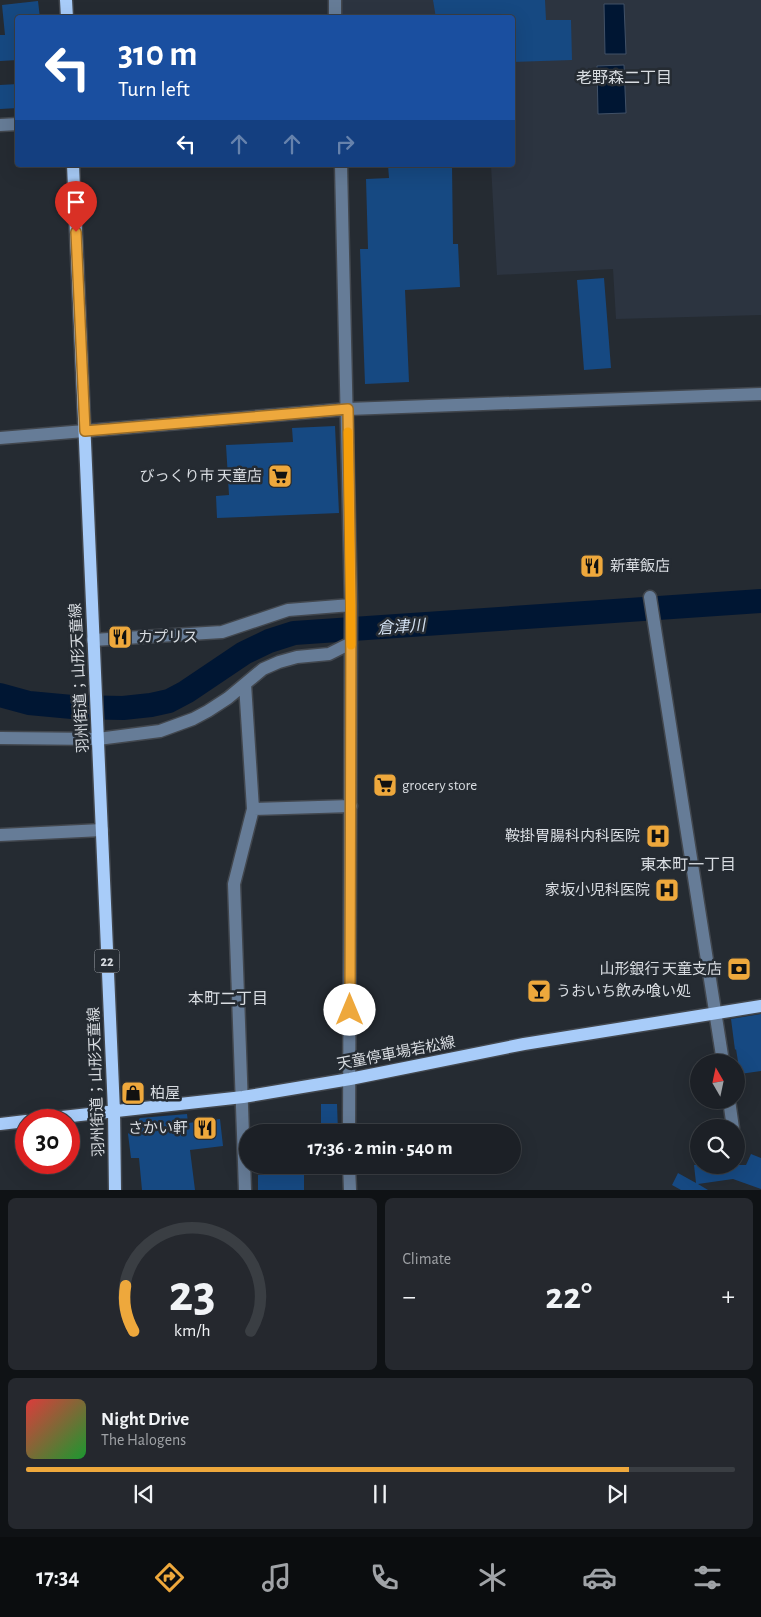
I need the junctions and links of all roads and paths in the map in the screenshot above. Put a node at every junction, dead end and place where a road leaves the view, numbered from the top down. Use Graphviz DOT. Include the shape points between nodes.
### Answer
graph roads {
  1 [pos="66,0"];
  2 [pos="335,0"];
  3 [pos="67,15"];
  4 [pos="336,15"];
  5 [pos="15,124"];
  6 [pos="0,125"];
  7 [pos="73,167"];
  8 [pos="340,167"];
  9 [pos="761,394"];
  10 [pos="348,409"];
  11 [pos="85,431"];
  12 [pos="0,438"];
  13 [pos="650,597"];
  14 [pos="351,605"];
  15 [pos="93,640"];
  16 [pos="351,643"];
  17 [pos="245,684"];
  18 [pos="98,735"];
  19 [pos="0,738"];
  20 [pos="351,806"];
  21 [pos="253,809"];
  22 [pos="102,830"];
  23 [pos="0,835"];
  24 [pos="761,1006"];
  25 [pos="715,1013"];
  26 [pos="722,1054"];
  27 [pos="350,1079"];
  28 [pos="243,1097"];
  29 [pos="114,1111"];
  30 [pos="80,1115"];
  31 [pos="15,1122"];
  32 [pos="0,1124"];
  33 [pos="349,1124"];
  34 [pos="349,1174"];
  35 [pos="115,1190"];
  36 [pos="245,1190"];
  37 [pos="350,1190"];
  1 -- 3 [label="main road"];
  2 -- 4 [label="street"];
  5 -- 6 [label="street"];
  7 -- 11 [label="main road, 羽州街道；山形天童線 / 22"];
  8 -- 10 [label="street"];
  9 -- 10 [label="street"];
  10 -- 11 [label="street"];
  10 -- 14 [label="street"];
  11 -- 12 [label="street"];
  11 -- 15 [label="main road, 羽州街道；山形天童線 / 22"];
  13 -- 25 [label="street"];
  14 -- 15 [label="street" via="288,610 222,632"];
  14 -- 16 [label="street"];
  15 -- 18 [label="main road, 羽州街道；山形天童線 / 22"];
  16 -- 17 [label="street" via="329,654 279,662 262,669"];
  16 -- 20 [label="street"];
  17 -- 18 [label="street" via="208,711 178,725 144,734"];
  17 -- 21 [label="street"];
  18 -- 19 [label="street"];
  18 -- 22 [label="main road, 羽州街道；山形天童線 / 22"];
  20 -- 21 [label="street"];
  20 -- 27 [label="street"];
  21 -- 28 [label="street" via="234,884"];
  22 -- 23 [label="street"];
  22 -- 29 [label="main road, 羽州街道；山形天童線 / 22"];
  24 -- 25 [label="main road, 天童停車場若松線"];
  25 -- 26 [label="street"];
  25 -- 27 [label="main road, 天童停車場若松線" via="524,1044"];
  27 -- 28 [label="main road, 天童停車場若松線"];
  27 -- 33 [label="street"];
  28 -- 29 [label="main road, 天童停車場若松線"];
  28 -- 36 [label="street"];
  29 -- 30 [label="main road, 天童停車場若松線"];
  29 -- 35 [label="main road, 羽州街道；山形天童線 / 22"];
  31 -- 32 [label="main road"];
  34 -- 37 [label="street"];
}
